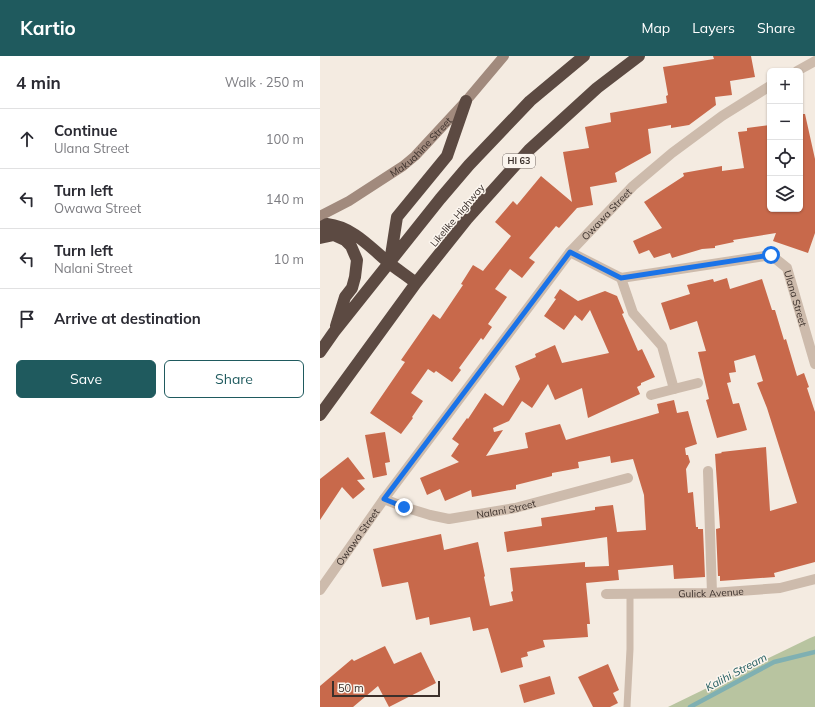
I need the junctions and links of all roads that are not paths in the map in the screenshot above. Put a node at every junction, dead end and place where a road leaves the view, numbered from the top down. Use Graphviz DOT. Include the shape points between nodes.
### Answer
graph roads {
  1 [pos="504,56"];
  2 [pos="584,56"];
  3 [pos="639,56"];
  4 [pos="815,61"];
  5 [pos="802,68"];
  6 [pos="767,88"];
  7 [pos="466,101"];
  8 [pos="320,216"];
  9 [pos="320,228"];
  10 [pos="320,238"];
  11 [pos="570,252"];
  12 [pos="390,264"];
  13 [pos="621,278"];
  14 [pos="416,283"];
  15 [pos="334,332"];
  16 [pos="320,352"];
  17 [pos="815,364"];
  18 [pos="698,383"];
  19 [pos="674,388"];
  20 [pos="651,395"];
  21 [pos="320,415"];
  22 [pos="708,471"];
  23 [pos="628,478"];
  24 [pos="384,499"];
  25 [pos="815,580"];
  26 [pos="320,590"];
  27 [pos="712,593"];
  28 [pos="606,594"];
  29 [pos="630,594"];
  30 [pos="627,707"];
  1 -- 7 [label="street, Makuahine Street"];
  2 -- 12 [label="highway" via="530,101 469,165"];
  3 -- 14 [label="highway, Likelike Highway / HI 63" via="598,88 529,150 467,219"];
  4 -- 5 [label="street"];
  6 -- 11 [label="street, Owawa Street" via="672,152 633,186"];
  7 -- 8 [label="street, Makuahine Street" via="426,146 403,166 349,201"];
  7 -- 12 [label="highway" via="447,156 397,217"];
  9 -- 12 [label="highway" via="327,224 343,227"];
  10 -- 15 [label="highway" via="334,235 345,240 351,246 357,260 356,277 345,297"];
  11 -- 13 [label="street"];
  11 -- 24 [label="street, Owawa Street"];
  12 -- 14 [label="highway"];
  12 -- 15 [label="highway"];
  13 -- 17 [label="street, Ulana Street" via="771,255 787,268"];
  13 -- 19 [label="street" via="633,313 662,346"];
  14 -- 21 [label="highway, Likelike Highway / HI 63"];
  15 -- 16 [label="highway"];
  18 -- 19 [label="street"];
  19 -- 20 [label="street"];
  22 -- 27 [label="street"];
  23 -- 24 [label="street, Nalani Street" via="515,508 449,519 430,516"];
  24 -- 26 [label="street, Owawa Street"];
  25 -- 27 [label="street, Gulick Avenue" via="780,588"];
  27 -- 29 [label="street, Gulick Avenue"];
  28 -- 29 [label="street, Gulick Avenue"];
  29 -- 30 [label="lane"];
}
